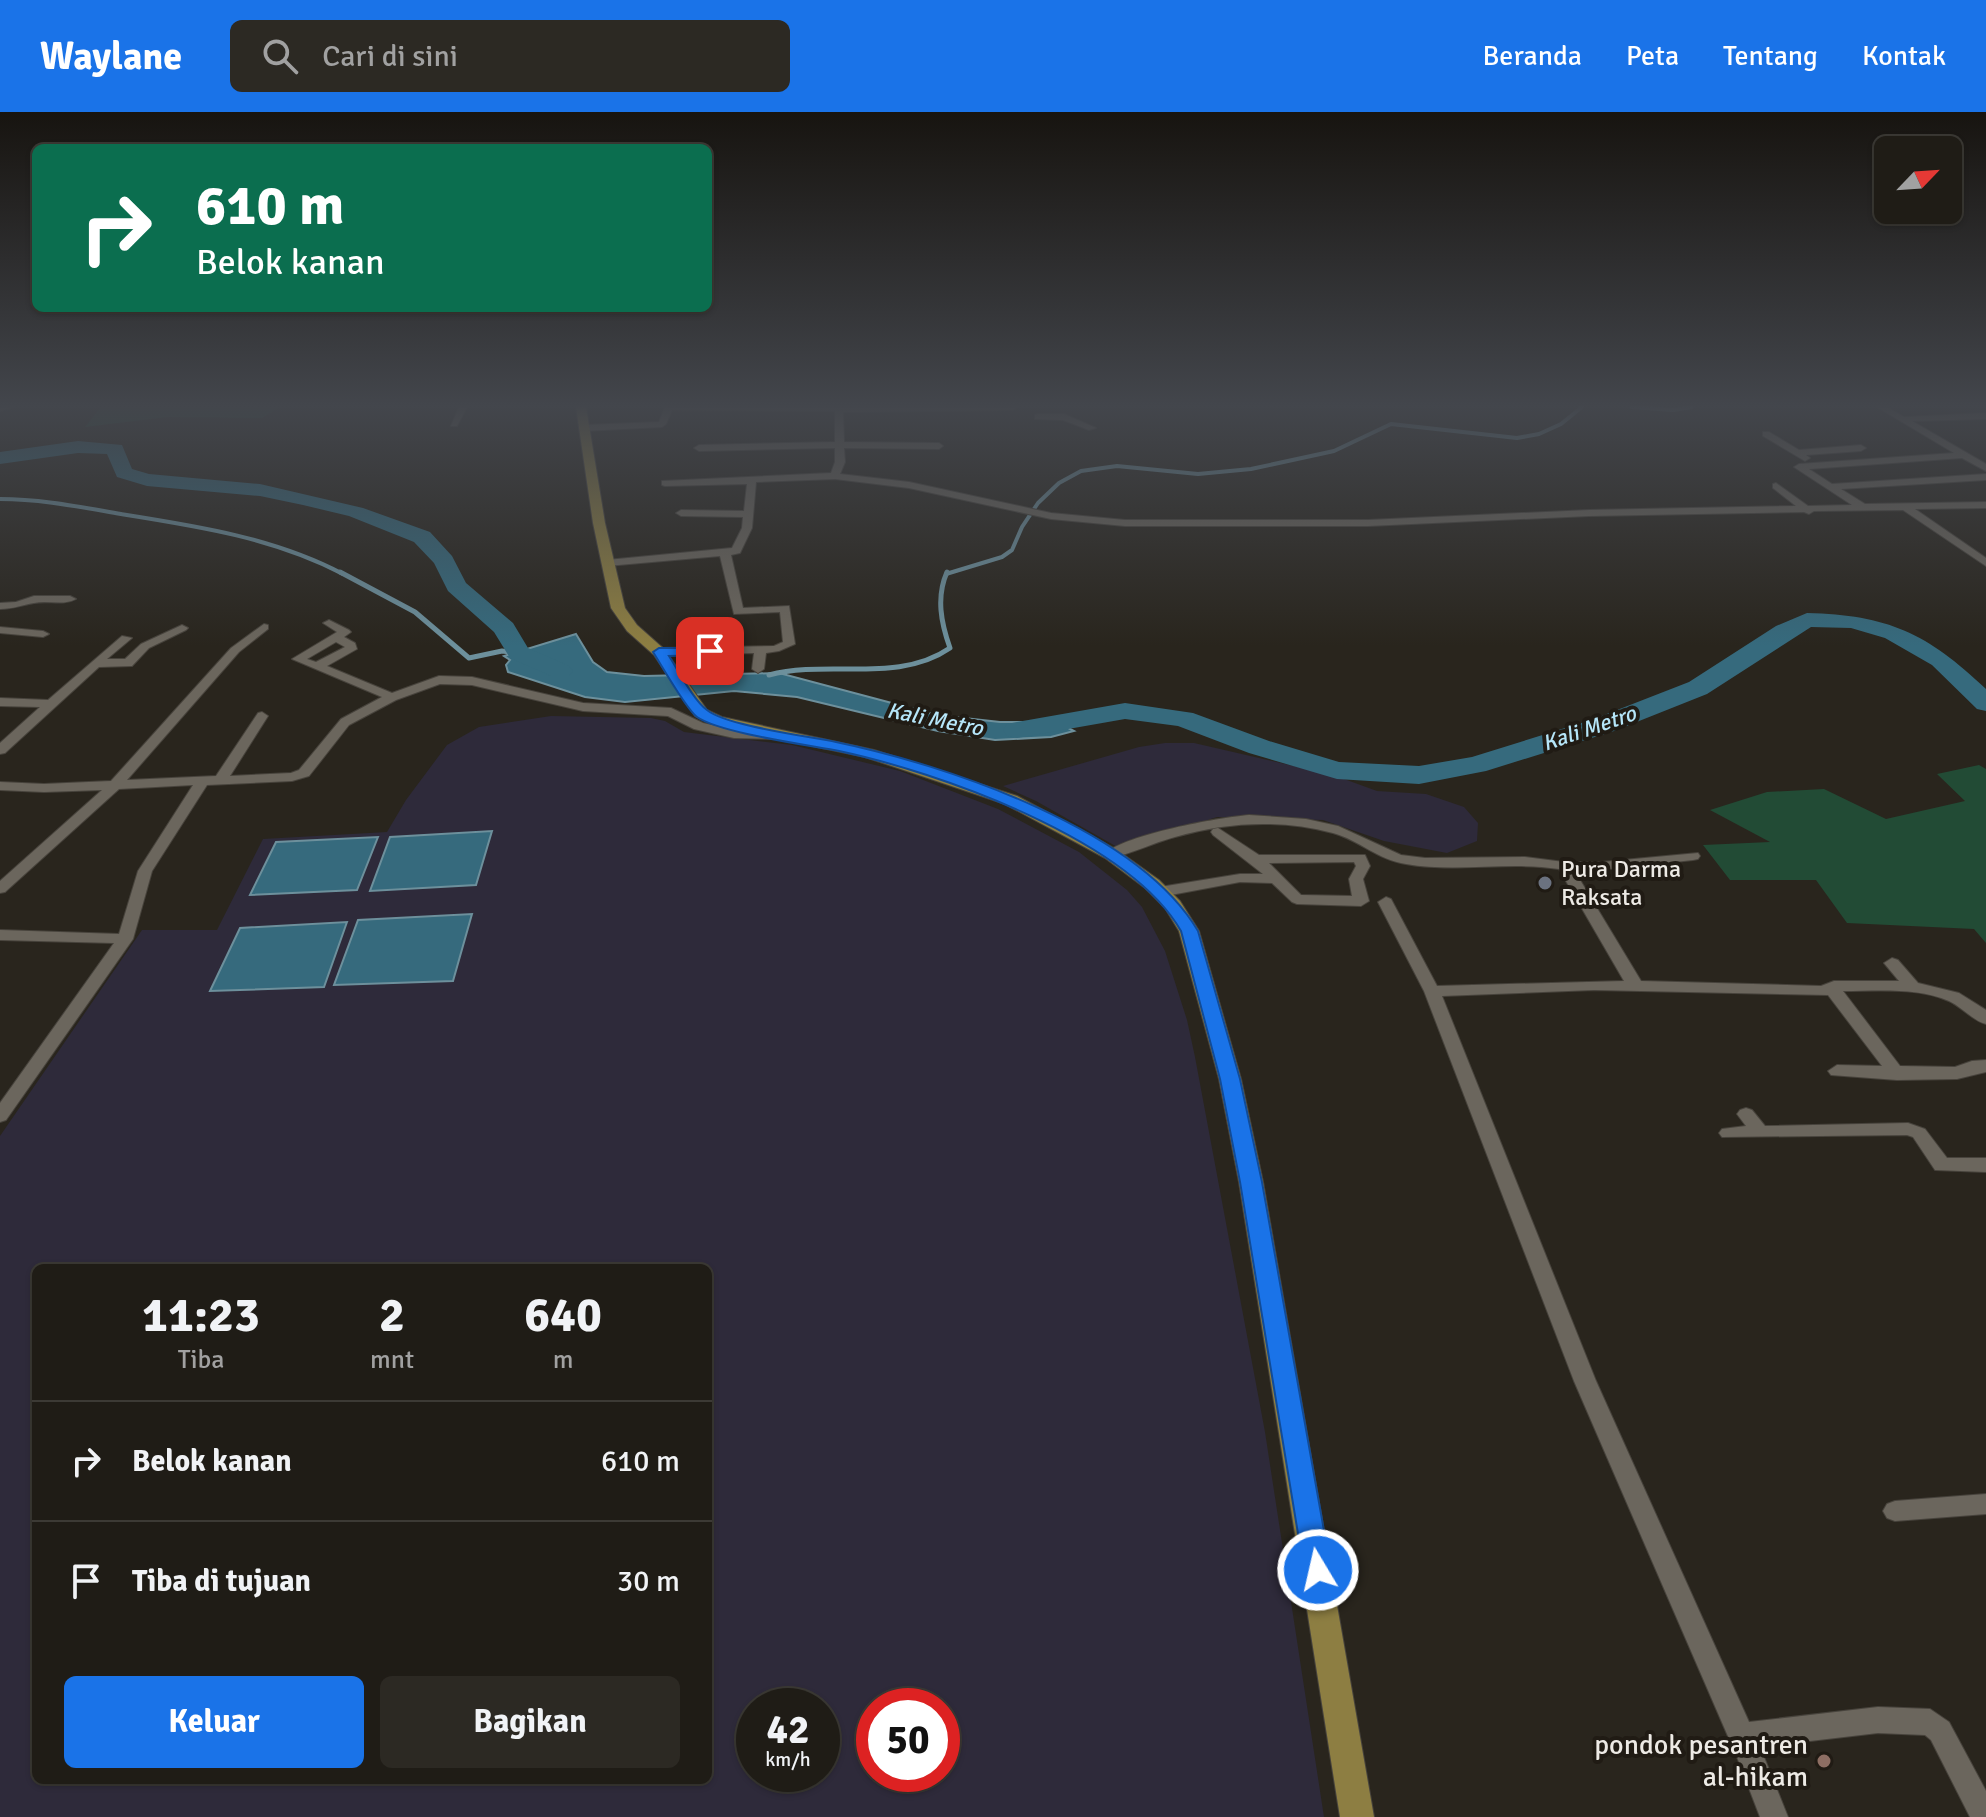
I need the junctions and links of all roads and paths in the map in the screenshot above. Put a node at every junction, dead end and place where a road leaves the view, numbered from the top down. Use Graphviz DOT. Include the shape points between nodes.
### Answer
graph roads {
  1 [pos="1776,486"];
  2 [pos="593,487"];
  3 [pos="751,487"];
  4 [pos="916,487"];
  5 [pos="1831,487"];
  6 [pos="1838,487"];
  7 [pos="1986,505"];
  8 [pos="1907,508"];
  9 [pos="1865,509"];
  10 [pos="1809,511"];
  11 [pos="681,513"];
  12 [pos="748,514"];
  13 [pos="725,553"];
  14 [pos="607,563"];
  15 [pos="1986,563"];
  16 [pos="70,599"];
  17 [pos="0,606"];
  18 [pos="329,623"];
  19 [pos="264,627"];
  20 [pos="182,628"];
  21 [pos="0,630"];
  22 [pos="43,634"];
  23 [pos="126,638"];
  24 [pos="336,638"];
  25 [pos="761,649"];
  26 [pos="659,652"];
  27 [pos="96,663"];
  28 [pos="316,667"];
  29 [pos="758,669"];
  30 [pos="392,697"];
  31 [pos="0,702"];
  32 [pos="48,704"];
  33 [pos="262,716"];
  34 [pos="782,735"];
  35 [pos="0,750"];
  36 [pos="221,779"];
  37 [pos="203,781"];
  38 [pos="115,785"];
  39 [pos="0,786"];
  40 [pos="1218,832"];
  41 [pos="1111,854"];
  42 [pos="1693,856"];
  43 [pos="1260,863"];
  44 [pos="1564,866"];
  45 [pos="1240,878"];
  46 [pos="1277,879"];
  47 [pos="0,889"];
  48 [pos="1160,892"];
  49 [pos="1386,902"];
  50 [pos="0,935"];
  51 [pos="125,939"];
  52 [pos="1892,963"];
  53 [pos="1636,987"];
  54 [pos="1831,987"];
  55 [pos="1913,987"];
  56 [pos="1432,991"];
  57 [pos="1986,1019"];
  58 [pos="1986,1066"];
  59 [pos="1837,1071"];
  60 [pos="1897,1074"];
  61 [pos="1746,1114"];
  62 [pos="0,1116"];
  63 [pos="1760,1132"];
  64 [pos="1728,1133"];
  65 [pos="1986,1165"];
  66 [pos="1986,1504"];
  67 [pos="1895,1511"];
  68 [pos="1741,1736"];
  69 [pos="1357,1817"];
  70 [pos="1774,1817"];
  71 [pos="1985,1817"];
  1 -- 10 [label="street"];
  2 -- 14 [label="main road"];
  3 -- 12 [label="street"];
  4 -- 10 [label="street" via="1051,516 1125,523"];
  5 -- 6 [label="street"];
  5 -- 9 [label="street"];
  7 -- 8 [label="street"];
  8 -- 9 [label="street"];
  8 -- 15 [label="street"];
  9 -- 10 [label="street"];
  11 -- 12 [label="street"];
  12 -- 13 [label="street" via="737,550"];
  13 -- 14 [label="street"];
  13 -- 25 [label="street" via="738,612 786,610 789,644"];
  14 -- 26 [label="main road" via="624,619"];
  16 -- 17 [label="street"];
  18 -- 24 [label="street" via="345,631"];
  19 -- 38 [label="street" via="235,650"];
  20 -- 27 [label="street" via="151,643 128,663"];
  21 -- 22 [label="street"];
  23 -- 27 [label="street"];
  24 -- 28 [label="street" via="351,649"];
  24 -- 28 [label="street" via="299,656"];
  25 -- 26 [label="street"];
  25 -- 29 [label="street"];
  26 -- 34 [label="main road" via="701,713"];
  27 -- 32 [label="street"];
  28 -- 30 [label="street"];
  30 -- 34 [label="street" via="439,680 472,681 583,707 671,712 734,734"];
  30 -- 36 [label="street" via="345,722 299,775"];
  31 -- 32 [label="street"];
  32 -- 35 [label="street"];
  33 -- 36 [label="street"];
  34 -- 41 [label="main road" via="868,753 975,787 1033,811"];
  36 -- 37 [label="street"];
  37 -- 38 [label="street"];
  37 -- 51 [label="street" via="145,871"];
  38 -- 39 [label="street"];
  38 -- 47 [label="street"];
  40 -- 43 [label="street"];
  41 -- 44 [label="street" via="1218,820 1267,819 1353,834 1402,860 1540,861"];
  41 -- 48 [label="main road"];
  42 -- 44 [label="street"];
  43 -- 45 [label="street"];
  43 -- 46 [label="street"];
  43 -- 46 [label="street" via="1356,857 1362,861 1356,879 1361,901 1297,899"];
  44 -- 53 [label="street"];
  45 -- 46 [label="street"];
  45 -- 48 [label="street"];
  48 -- 69 [label="main road" via="1189,931 1230,1079 1303,1477"];
  49 -- 56 [label="street"];
  50 -- 51 [label="street"];
  51 -- 62 [label="street"];
  52 -- 55 [label="street"];
  53 -- 54 [label="street"];
  53 -- 56 [label="street"];
  54 -- 55 [label="street"];
  54 -- 60 [label="street"];
  55 -- 57 [label="street" via="1948,994"];
  56 -- 68 [label="street" via="1585,1381"];
  58 -- 60 [label="street" via="1957,1073"];
  59 -- 60 [label="street"];
  61 -- 63 [label="street"];
  63 -- 64 [label="street"];
  63 -- 65 [label="street" via="1908,1129 1919,1133 1942,1165"];
  66 -- 67 [label="street"];
  68 -- 70 [label="street"];
  68 -- 71 [label="street" via="1878,1720 1930,1722 1940,1731"];
}
